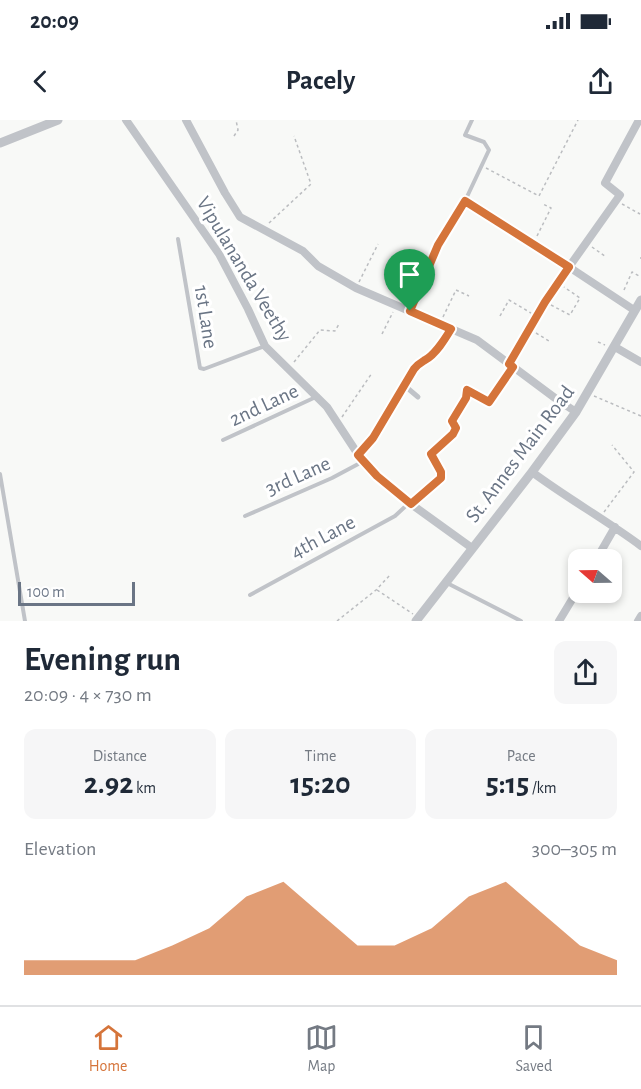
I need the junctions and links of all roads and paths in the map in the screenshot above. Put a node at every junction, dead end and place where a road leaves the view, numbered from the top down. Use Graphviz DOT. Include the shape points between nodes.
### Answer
graph roads {
  1 [pos="58,120"];
  2 [pos="126,120"];
  3 [pos="186,120"];
  4 [pos="236,120"];
  5 [pos="472,120"];
  6 [pos="578,120"];
  7 [pos="639,120"];
  8 [pos="234,136"];
  9 [pos="294,136"];
  10 [pos="0,143"];
  11 [pos="482,166"];
  12 [pos="465,201"];
  13 [pos="616,201"];
  14 [pos="543,204"];
  15 [pos="640,214"];
  16 [pos="546,218"];
  17 [pos="551,220"];
  18 [pos="261,229"];
  19 [pos="178,238"];
  20 [pos="534,242"];
  21 [pos="586,243"];
  22 [pos="378,244"];
  23 [pos="606,257"];
  24 [pos="569,267"];
  25 [pos="641,277"];
  26 [pos="558,283"];
  27 [pos="356,288"];
  28 [pos="624,290"];
  29 [pos="469,296"];
  30 [pos="641,300"];
  31 [pos="545,302"];
  32 [pos="395,305"];
  33 [pos="634,310"];
  34 [pos="410,311"];
  35 [pos="500,316"];
  36 [pos="537,316"];
  37 [pos="440,323"];
  38 [pos="339,324"];
  39 [pos="451,329"];
  40 [pos="530,330"];
  41 [pos="382,334"];
  42 [pos="549,341"];
  43 [pos="265,346"];
  44 [pos="615,347"];
  45 [pos="641,362"];
  46 [pos="511,366"];
  47 [pos="287,370"];
  48 [pos="372,373"];
  49 [pos="405,386"];
  50 [pos="588,394"];
  51 [pos="318,396"];
  52 [pos="418,397"];
  53 [pos="576,411"];
  54 [pos="641,417"];
  55 [pos="339,423"];
  56 [pos="223,440"];
  57 [pos="612,445"];
  58 [pos="360,459"];
  59 [pos="532,472"];
  60 [pos="0,474"];
  61 [pos="410,503"];
  62 [pos="245,516"];
  63 [pos="600,518"];
  64 [pos="615,527"];
  65 [pos="641,546"];
  66 [pos="472,548"];
  67 [pos="602,549"];
  68 [pos="390,575"];
  69 [pos="446,582"];
  70 [pos="376,590"];
  71 [pos="249,595"];
  72 [pos="570,603"];
  73 [pos="641,616"];
  74 [pos="417,619"];
  75 [pos="25,621"];
  76 [pos="337,621"];
  77 [pos="521,621"];
  78 [pos="559,621"];
  79 [pos="638,621"];
  1 -- 10 [label="street"];
  2 -- 43 [label="street, Vipulananda Veethy" via="219,254"];
  3 -- 18 [label="street" via="240,217"];
  4 -- 8 [label="path" via="238,130"];
  5 -- 11 [label="lane" via="465,135 484,142 489,150"];
  6 -- 11 [label="path" via="539,196"];
  7 -- 13 [label="street" via="605,183 620,195"];
  9 -- 18 [label="path" via="311,183"];
  11 -- 12 [label="lane"];
  12 -- 20 [label="street"];
  12 -- 34 [label="lane" via="438,245"];
  13 -- 15 [label="path"];
  13 -- 21 [label="street"];
  14 -- 16 [label="path" via="551,208"];
  16 -- 17 [label="path"];
  16 -- 20 [label="path"];
  18 -- 27 [label="street" via="303,251 318,267"];
  19 -- 43 [label="lane, 1st Lane" via="200,368"];
  20 -- 24 [label="street"];
  21 -- 23 [label="path"];
  21 -- 24 [label="street"];
  22 -- 27 [label="path"];
  24 -- 26 [label="street"];
  24 -- 33 [label="street"];
  25 -- 28 [label="path" via="632,272"];
  26 -- 31 [label="street"];
  26 -- 31 [label="path" via="580,298 570,315"];
  27 -- 32 [label="street"];
  29 -- 37 [label="path" via="456,290"];
  30 -- 33 [label="street, St. Annes Main Road"];
  31 -- 36 [label="street"];
  32 -- 34 [label="street"];
  32 -- 41 [label="path"];
  33 -- 44 [label="street, St. Annes Main Road"];
  34 -- 37 [label="street"];
  35 -- 36 [label="path" via="509,300"];
  36 -- 40 [label="street"];
  37 -- 39 [label="street"];
  38 -- 47 [label="path" via="335,332 320,330"];
  39 -- 46 [label="street" via="477,340"];
  39 -- 49 [label="street" via="444,341 414,369"];
  40 -- 42 [label="path"];
  40 -- 46 [label="street"];
  43 -- 47 [label="street, Vipulananda Veethy"];
  44 -- 45 [label="street"];
  44 -- 50 [label="street, St. Annes Main Road"];
  46 -- 53 [label="street"];
  46 -- 61 [label="path" via="489,402 467,390 452,421 456,428 453,434 431,454 441,478"];
  47 -- 51 [label="street, Vipulananda Veethy"];
  48 -- 55 [label="path"];
  49 -- 52 [label="street"];
  49 -- 58 [label="street"];
  50 -- 53 [label="street, St. Annes Main Road"];
  50 -- 54 [label="path"];
  51 -- 55 [label="street, Vipulananda Veethy"];
  51 -- 56 [label="lane, 2nd Lane"];
  53 -- 59 [label="street, St. Annes Main Road"];
  55 -- 58 [label="street, Vipulananda Veethy"];
  57 -- 63 [label="path" via="634,472"];
  58 -- 61 [label="street, Vipulananda Veethy"];
  58 -- 62 [label="lane, 3rd Lane" via="332,478"];
  59 -- 63 [label="street"];
  59 -- 66 [label="street, St. Annes Main Road"];
  60 -- 75 [label="lane"];
  61 -- 66 [label="street, Vipulananda Veethy"];
  61 -- 71 [label="lane, 4th Lane" via="395,516"];
  63 -- 64 [label="street"];
  64 -- 65 [label="street"];
  64 -- 67 [label="street"];
  66 -- 69 [label="street, St. Annes Main Road"];
  68 -- 70 [label="path"];
  69 -- 74 [label="street, St. Annes Main Road"];
  69 -- 77 [label="lane"];
  70 -- 74 [label="path"];
  70 -- 76 [label="path"];
  72 -- 78 [label="street"];
  73 -- 79 [label="street"];
}
